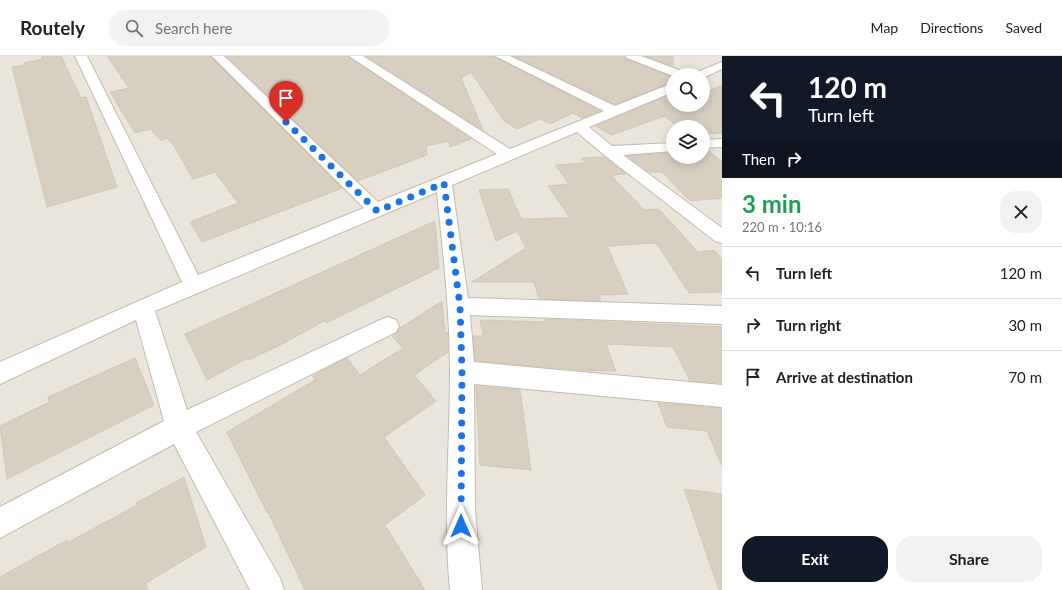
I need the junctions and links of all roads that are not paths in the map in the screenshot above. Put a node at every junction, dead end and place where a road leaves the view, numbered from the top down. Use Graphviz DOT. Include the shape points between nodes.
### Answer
graph roads {
  1 [pos="81,56"];
  2 [pos="218,56"];
  3 [pos="355,56"];
  4 [pos="502,56"];
  5 [pos="631,56"];
  6 [pos="722,65"];
  7 [pos="666,70"];
  8 [pos="710,71"];
  9 [pos="666,90"];
  10 [pos="615,111"];
  11 [pos="579,126"];
  12 [pos="722,143"];
  13 [pos="710,144"];
  14 [pos="666,147"];
  15 [pos="608,151"];
  16 [pos="509,155"];
  17 [pos="444,183"];
  18 [pos="377,211"];
  19 [pos="722,237"];
  20 [pos="194,287"];
  21 [pos="460,306"];
  22 [pos="143,307"];
  23 [pos="722,315"];
  24 [pos="388,326"];
  25 [pos="462,372"];
  26 [pos="0,373"];
  27 [pos="722,396"];
  28 [pos="179,427"];
  29 [pos="0,523"];
  30 [pos="268,590"];
  31 [pos="466,590"];
  1 -- 20 [label="street"];
  2 -- 18 [label="street"];
  3 -- 16 [label="street"];
  4 -- 10 [label="street"];
  5 -- 7 [label="street"];
  6 -- 8 [label="street"];
  9 -- 10 [label="street"];
  10 -- 11 [label="street"];
  11 -- 15 [label="street"];
  11 -- 16 [label="street"];
  12 -- 13 [label="street"];
  14 -- 15 [label="street"];
  15 -- 19 [label="street"];
  16 -- 17 [label="street"];
  17 -- 18 [label="street"];
  17 -- 21 [label="street"];
  18 -- 20 [label="street"];
  20 -- 22 [label="street"];
  21 -- 23 [label="street"];
  21 -- 25 [label="street"];
  22 -- 26 [label="street"];
  22 -- 28 [label="street"];
  24 -- 28 [label="street"];
  25 -- 27 [label="street"];
  25 -- 31 [label="street" via="461,556"];
  28 -- 29 [label="street"];
  28 -- 30 [label="street"];
}
